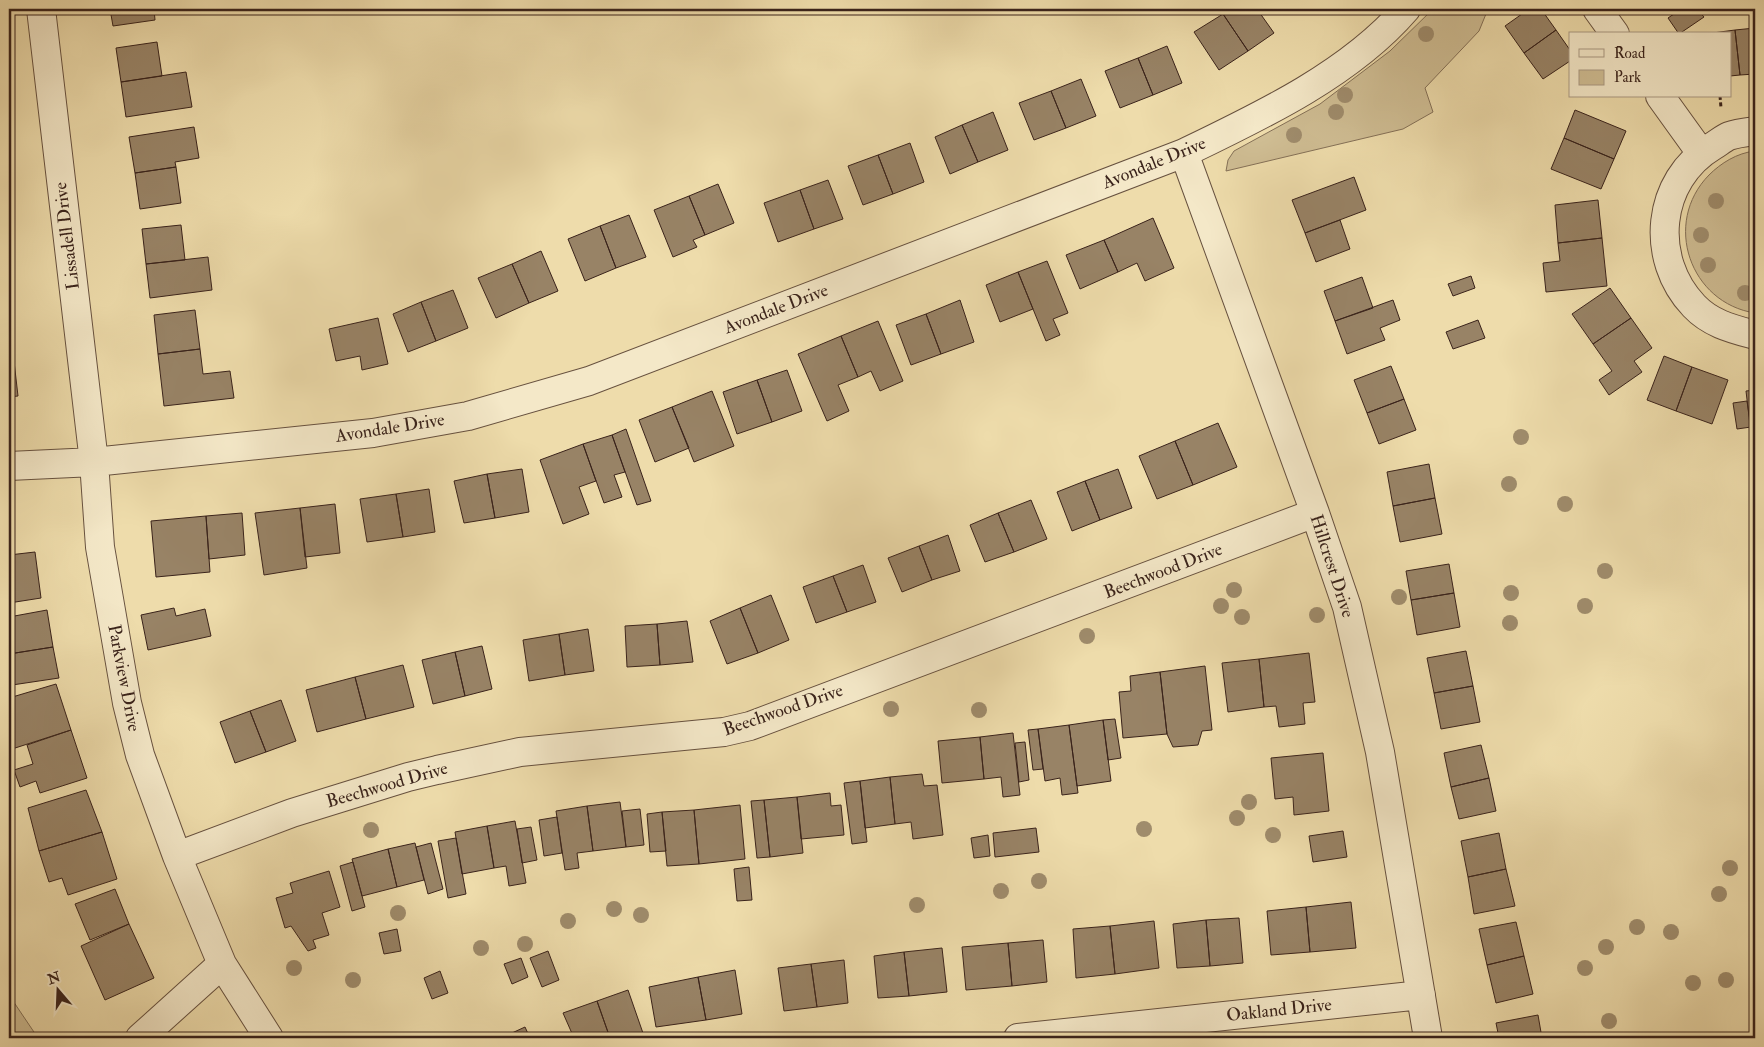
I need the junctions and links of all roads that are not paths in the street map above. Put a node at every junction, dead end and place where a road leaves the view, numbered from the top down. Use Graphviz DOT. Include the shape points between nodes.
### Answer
graph roads {
  1 [pos="41,9"];
  2 [pos="1406,9"];
  3 [pos="1598,9"];
  4 [pos="1615,32"];
  5 [pos="1661,98"];
  6 [pos="1755,131"];
  7 [pos="1184,153"];
  8 [pos="1701,153"];
  9 [pos="1755,335"];
  10 [pos="94,462"];
  11 [pos="9,466"];
  12 [pos="1315,513"];
  13 [pos="177,856"];
  14 [pos="222,964"];
  15 [pos="1421,995"];
  16 [pos="140,1038"];
  17 [pos="269,1038"];
  18 [pos="1018,1038"];
  19 [pos="1428,1038"];
  1 -- 10 [label="street, Lissadell Drive"];
  2 -- 7 [label="street, Avondale Drive" via="1366,47 1328,75 1263,115"];
  3 -- 4 [label="street"];
  5 -- 8 [label="street"];
  6 -- 8 [label="street" via="1729,136"];
  7 -- 10 [label="street, Avondale Drive" via="589,381 468,416 373,433"];
  7 -- 12 [label="street, Hillcrest Drive"];
  8 -- 9 [label="street" via="1678,179 1666,212 1664,246 1674,279 1695,307 1723,326"];
  10 -- 11 [label="street"];
  10 -- 13 [label="street, Parkview Drive" via="100,547 127,703 140,755"];
  12 -- 13 [label="street, Beechwood Drive" via="750,726 724,732 520,752 430,772 292,813"];
  12 -- 15 [label="street, Hillcrest Drive" via="1347,607 1370,704"];
  13 -- 14 [label="street, Parkview Drive"];
  14 -- 16 [label="street"];
  14 -- 17 [label="street, Parkview Drive"];
  15 -- 18 [label="street, Oakland Drive"];
  15 -- 19 [label="street, Hillcrest Drive"];
}
